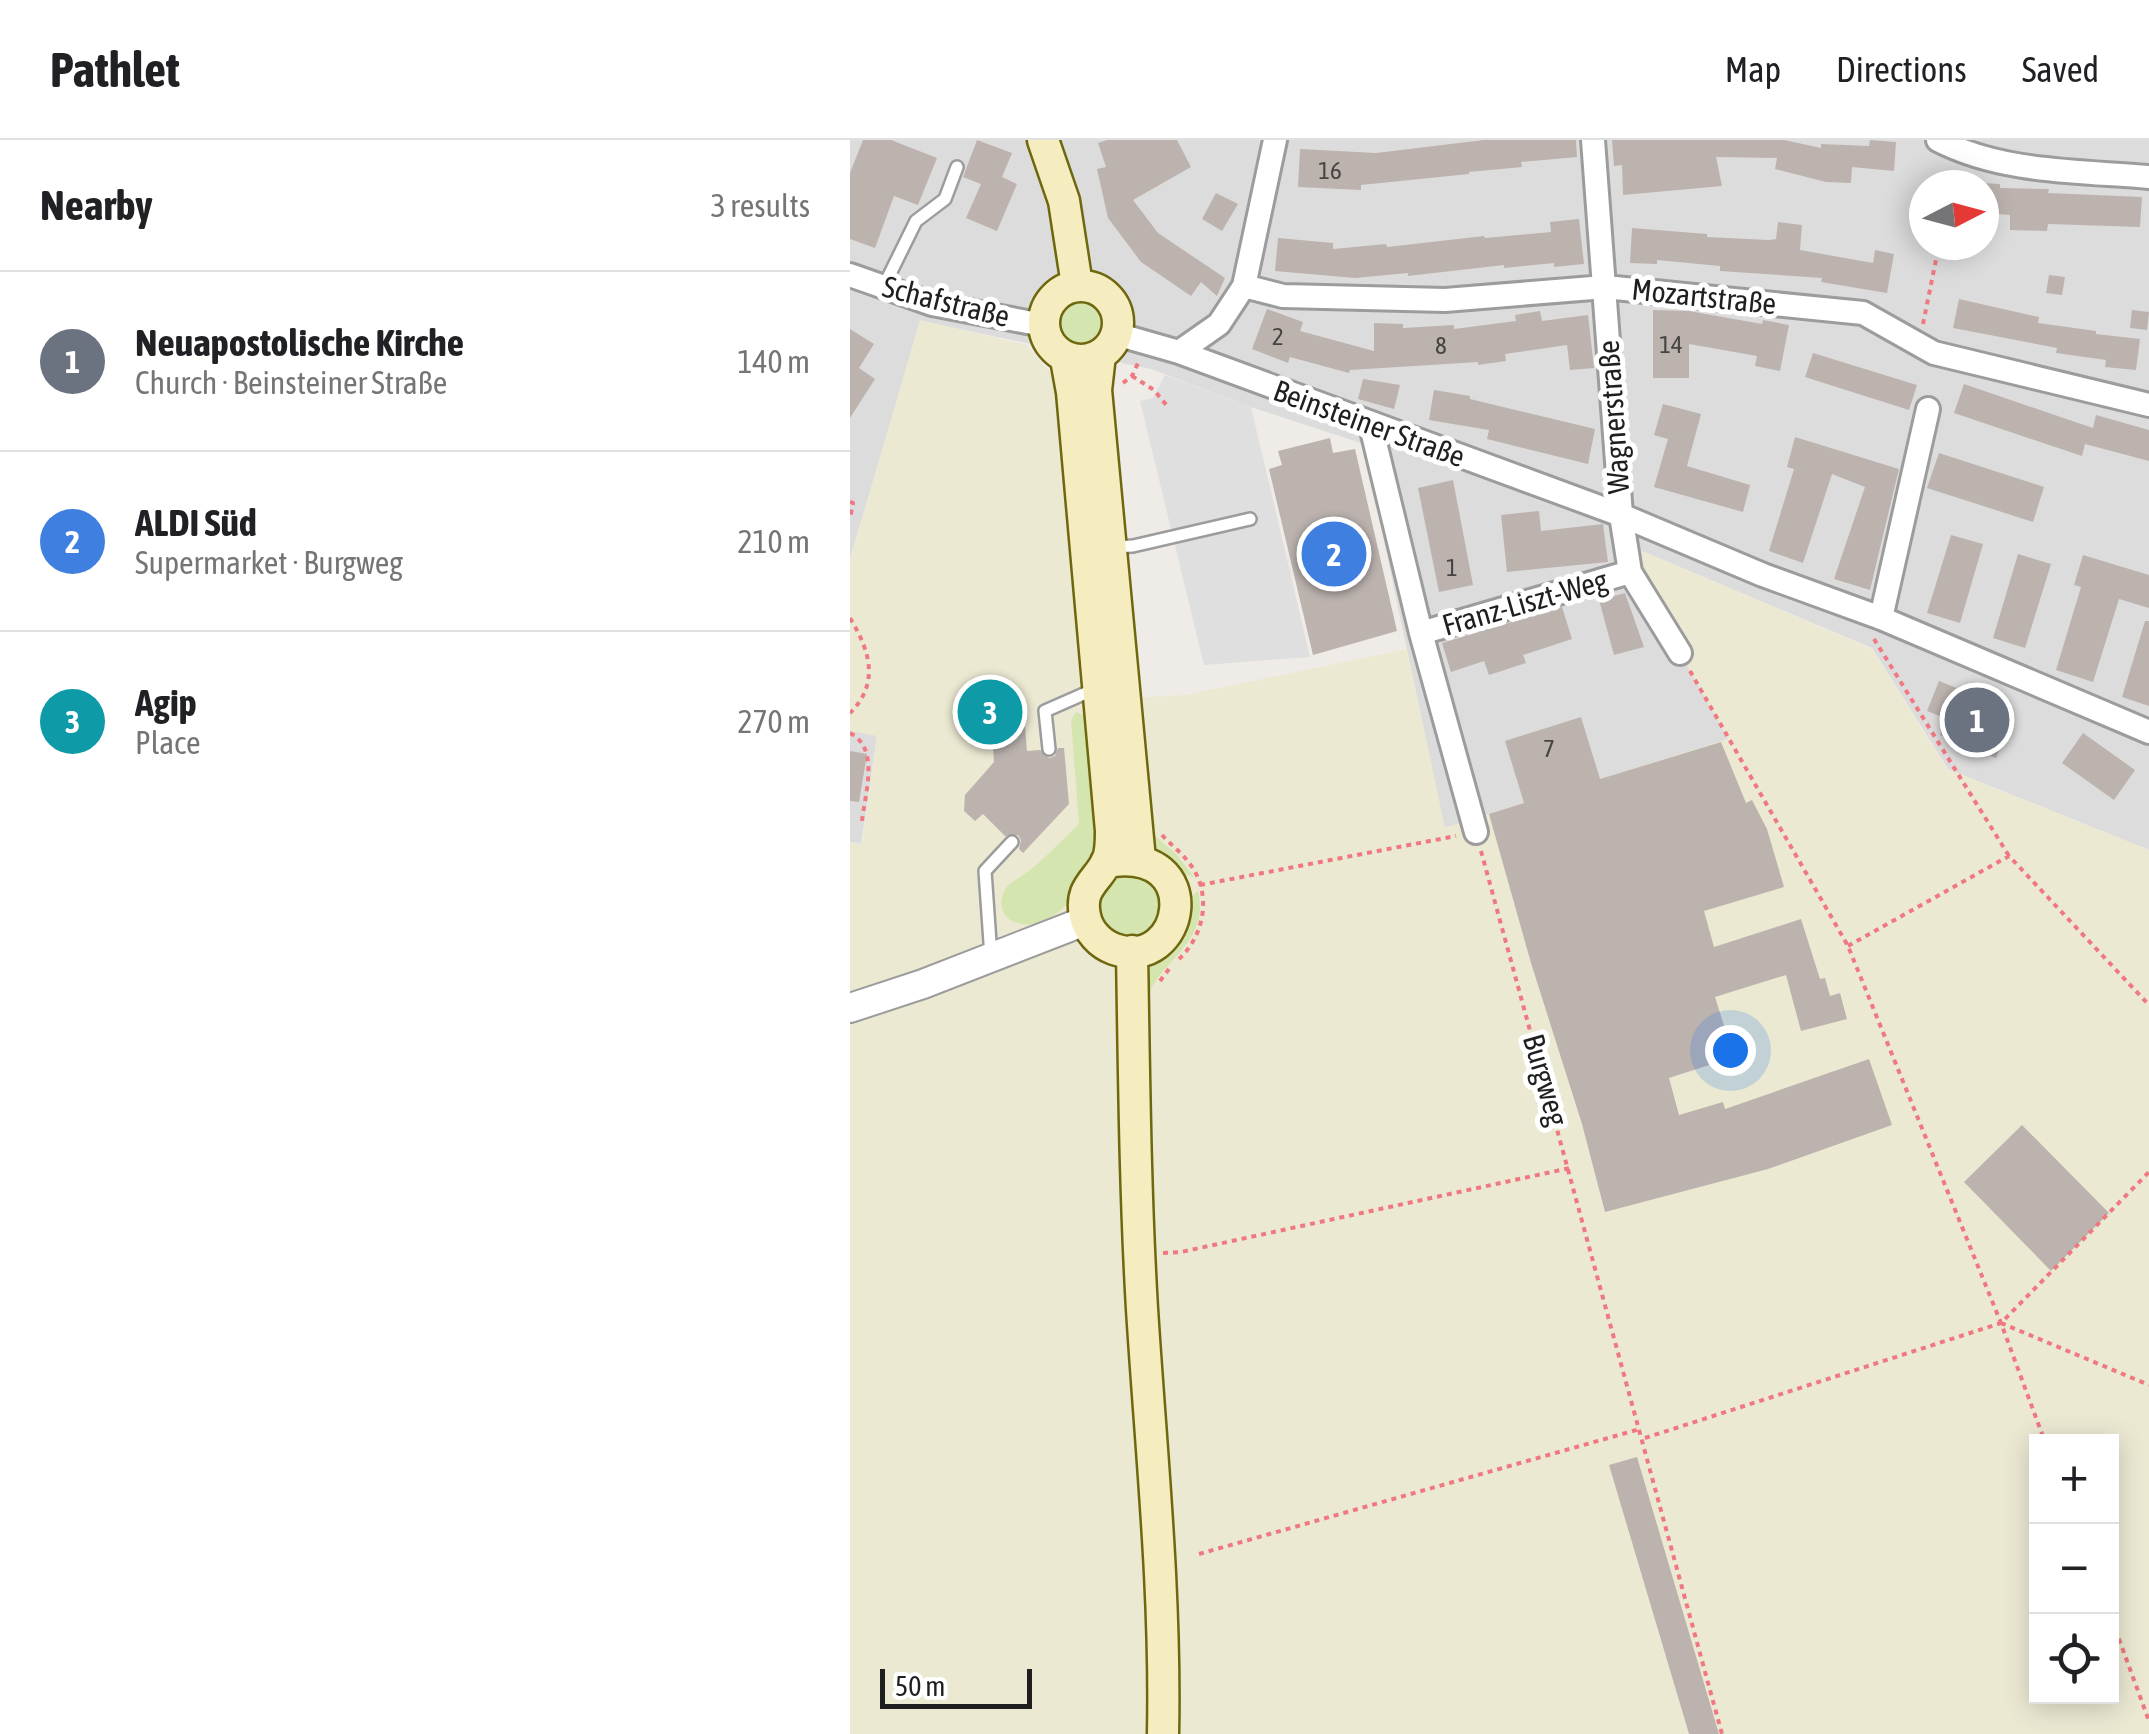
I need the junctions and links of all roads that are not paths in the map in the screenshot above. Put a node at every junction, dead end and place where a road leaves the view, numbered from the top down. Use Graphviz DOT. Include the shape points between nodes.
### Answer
graph roads {
  1 [pos="1043,140"];
  2 [pos="1275,140"];
  3 [pos="1592,140"];
  4 [pos="1938,140"];
  5 [pos="956,166"];
  6 [pos="2149,177"];
  7 [pos="850,274"];
  8 [pos="1077,286"];
  9 [pos="1244,286"];
  10 [pos="1605,287"];
  11 [pos="884,288"];
  12 [pos="1043,325"];
  13 [pos="1108,344"];
  14 [pos="1179,352"];
  15 [pos="1066,358"];
  16 [pos="2149,404"];
  17 [pos="1928,409"];
  18 [pos="1371,426"];
  19 [pos="1621,515"];
  20 [pos="1250,519"];
  21 [pos="1111,548"];
  22 [pos="1630,572"];
  23 [pos="1881,618"];
  24 [pos="1421,633"];
  25 [pos="1680,652"];
  26 [pos="1099,688"];
  27 [pos="2149,732"];
  28 [pos="1049,749"];
  29 [pos="1476,832"];
  30 [pos="1012,842"];
  31 [pos="1140,860"];
  32 [pos="1106,862"];
  33 [pos="1085,920"];
  34 [pos="1132,951"];
  35 [pos="991,958"];
  36 [pos="850,1008"];
  37 [pos="1163,1734"];
  1 -- 8 [label="main road" via="1064,201"];
  2 -- 9 [label="street"];
  3 -- 10 [label="street, Wagnerstraße"];
  4 -- 6 [label="street" via="2021,166"];
  5 -- 11 [label="lane" via="945,199 916,221"];
  7 -- 11 [label="street, Schafstraße"];
  8 -- 12 [label="main road" via="1050,302"];
  8 -- 13 [label="main road" via="1092,288 1116,311"];
  9 -- 10 [label="street, Mozartstraße" via="1283,296 1445,300"];
  9 -- 14 [label="street" via="1219,324"];
  10 -- 16 [label="street, Mozartstraße" via="1863,313 1934,353"];
  10 -- 19 [label="street, Wagnerstraße"];
  11 -- 12 [label="street, Schafstraße"];
  12 -- 15 [label="main road"];
  13 -- 14 [label="street, Beinsteiner Straße"];
  13 -- 15 [label="main road" via="1080,360"];
  13 -- 21 [label="main road" via="1096,390"];
  14 -- 18 [label="street, Beinsteiner Straße"];
  15 -- 26 [label="main road"];
  17 -- 23 [label="street"];
  18 -- 19 [label="street, Beinsteiner Straße"];
  18 -- 24 [label="street"];
  19 -- 22 [label="street"];
  19 -- 23 [label="street, Beinsteiner Straße"];
  20 -- 21 [label="lane"];
  21 -- 31 [label="main road"];
  22 -- 24 [label="street, Franz-Liszt-Weg"];
  22 -- 25 [label="street"];
  23 -- 27 [label="street, Beinsteiner Straße"];
  24 -- 29 [label="street"];
  26 -- 28 [label="lane" via="1045,711"];
  26 -- 32 [label="main road" via="1111,831"];
  30 -- 35 [label="lane" via="985,871"];
  31 -- 32 [label="main road"];
  31 -- 34 [label="main road" via="1168,878 1177,904 1160,941"];
  32 -- 33 [label="main road" via="1085,894"];
  33 -- 34 [label="main road" via="1106,946"];
  33 -- 35 [label="street"];
  34 -- 37 [label="main road"];
  35 -- 36 [label="street"];
}
